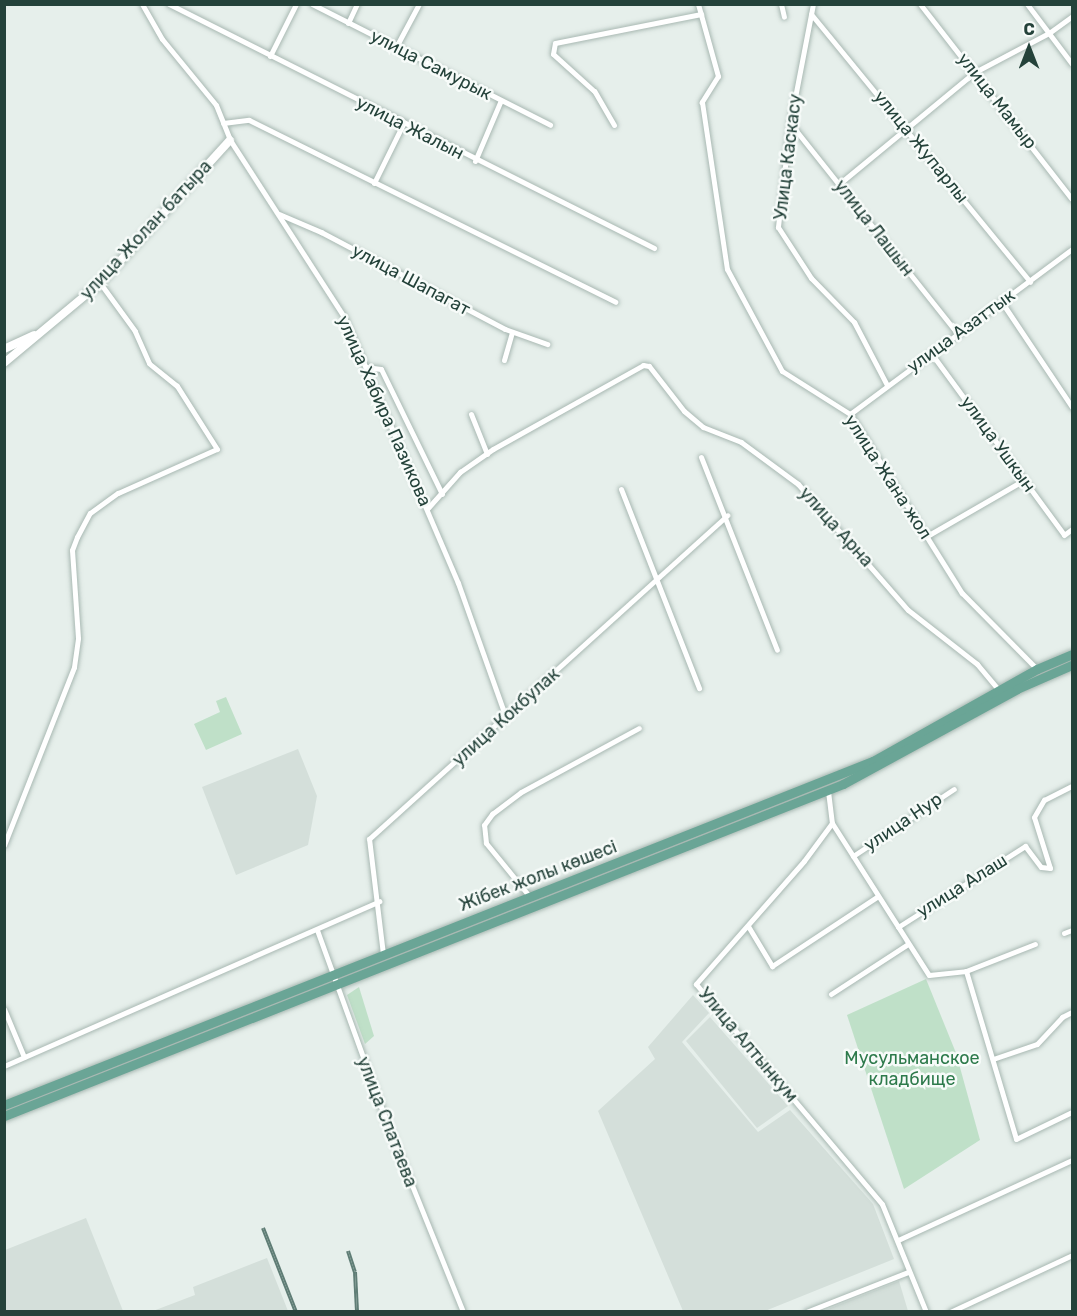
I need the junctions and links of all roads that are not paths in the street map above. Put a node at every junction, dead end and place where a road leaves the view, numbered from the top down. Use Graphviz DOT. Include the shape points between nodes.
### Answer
graph roads {
  1 [pos="142,4"];
  2 [pos="169,4"];
  3 [pos="296,4"];
  4 [pos="312,4"];
  5 [pos="357,4"];
  6 [pos="419,4"];
  7 [pos="698,4"];
  8 [pos="781,4"];
  9 [pos="813,4"];
  10 [pos="920,4"];
  11 [pos="1027,4"];
  12 [pos="701,14"];
  13 [pos="811,14"];
  14 [pos="1072,16"];
  15 [pos="784,17"];
  16 [pos="348,23"];
  17 [pos="1049,33"];
  18 [pos="396,47"];
  19 [pos="270,56"];
  20 [pos="1072,64"];
  21 [pos="975,72"];
  22 [pos="501,100"];
  23 [pos="223,123"];
  24 [pos="790,123"];
  25 [pos="403,124"];
  26 [pos="550,125"];
  27 [pos="615,125"];
  28 [pos="906,129"];
  29 [pos="230,140"];
  30 [pos="474,161"];
  31 [pos="374,183"];
  32 [pos="839,184"];
  33 [pos="1072,199"];
  34 [pos="277,213"];
  35 [pos="654,248"];
  36 [pos="1072,249"];
  37 [pos="1030,282"];
  38 [pos="100,283"];
  39 [pos="1001,301"];
  40 [pos="615,302"];
  41 [pos="46,330"];
  42 [pos="512,332"];
  43 [pos="957,333"];
  44 [pos="547,344"];
  45 [pos="4,349"];
  46 [pos="931,353"];
  47 [pos="504,360"];
  48 [pos="4,363"];
  49 [pos="366,367"];
  50 [pos="886,385"];
  51 [pos="1072,407"];
  52 [pos="471,414"];
  53 [pos="850,414"];
  54 [pos="487,454"];
  55 [pos="701,457"];
  56 [pos="1024,480"];
  57 [pos="621,489"];
  58 [pos="442,494"];
  59 [pos="427,509"];
  60 [pos="727,514"];
  61 [pos="1072,529"];
  62 [pos="927,536"];
  63 [pos="655,580"];
  64 [pos="777,650"];
  65 [pos="1072,654"];
  66 [pos="1072,665"];
  67 [pos="1037,669"];
  68 [pos="1043,678"];
  69 [pos="699,688"];
  70 [pos="999,690"];
  71 [pos="506,718"];
  72 [pos="639,728"];
  73 [pos="1072,786"];
  74 [pos="954,789"];
  75 [pos="828,790"];
  76 [pos="832,823"];
  77 [pos="4,845"];
  78 [pos="853,856"];
  79 [pos="878,896"];
  80 [pos="530,897"];
  81 [pos="379,901"];
  82 [pos="748,926"];
  83 [pos="898,927"];
  84 [pos="317,930"];
  85 [pos="1072,930"];
  86 [pos="1064,933"];
  87 [pos="909,944"];
  88 [pos="1035,944"];
  89 [pos="382,954"];
  90 [pos="966,971"];
  91 [pos="333,979"];
  92 [pos="831,994"];
  93 [pos="4,1009"];
  94 [pos="1072,1012"];
  95 [pos="24,1057"];
  96 [pos="993,1059"];
  97 [pos="4,1066"];
  98 [pos="4,1105"];
  99 [pos="1072,1112"];
  100 [pos="4,1116"];
  101 [pos="1071,1160"];
  102 [pos="1072,1168"];
  103 [pos="898,1240"];
  104 [pos="1072,1255"];
  105 [pos="908,1272"];
  106 [pos="463,1311"];
  107 [pos="806,1311"];
  108 [pos="926,1311"];
  109 [pos="950,1311"];
  1 -- 23 [label="street, улица Хабира Пазикова" via="162,39 216,105"];
  2 -- 19 [label="street, улица Жалын"];
  3 -- 19 [label="street"];
  4 -- 16 [label="street, улица Самурык"];
  5 -- 16 [label="street"];
  6 -- 18 [label="street"];
  7 -- 12 [label="street, улица Жана жол"];
  8 -- 15 [label="street"];
  9 -- 13 [label="street, Улица Каскасу"];
  10 -- 21 [label="street, улица Мамыр"];
  11 -- 17 [label="street"];
  12 -- 27 [label="street" via="555,43 553,54 594,91"];
  12 -- 53 [label="street, улица Жана жол" via="718,76 702,102 727,269 782,371"];
  13 -- 24 [label="street, Улица Каскасу"];
  13 -- 28 [label="street, улица Жупарлы"];
  14 -- 17 [label="street"];
  16 -- 18 [label="street, улица Самурык"];
  17 -- 20 [label="street"];
  17 -- 21 [label="street"];
  18 -- 22 [label="street, улица Самурык"];
  19 -- 25 [label="street, улица Жалын"];
  21 -- 28 [label="street"];
  21 -- 33 [label="street, улица Мамыр"];
  22 -- 26 [label="street, улица Самурык"];
  22 -- 30 [label="street"];
  23 -- 29 [label="street, улица Хабира Пазикова"];
  23 -- 31 [label="street" via="249,120"];
  24 -- 32 [label="street, улица Лашын"];
  24 -- 50 [label="street, Улица Каскасу" via="778,227 810,278 854,322"];
  25 -- 30 [label="street, улица Жалын"];
  25 -- 31 [label="street"];
  28 -- 32 [label="street"];
  28 -- 37 [label="street, улица Жупарлы"];
  29 -- 34 [label="street, улица Хабира Пазикова"];
  29 -- 38 [label="street, улица Жолан батыра"];
  30 -- 35 [label="street, улица Жалын"];
  31 -- 40 [label="street"];
  32 -- 43 [label="street, улица Лашын"];
  34 -- 42 [label="street, улица Шапагат"];
  34 -- 49 [label="street, улица Хабира Пазикова" via="344,317"];
  36 -- 37 [label="street, улица Азаттык"];
  37 -- 39 [label="street, улица Азаттык"];
  38 -- 41 [label="street, улица Жолан батыра"];
  38 -- 77 [label="street" via="135,331 149,363 182,393 217,449 118,493 90,513 77,537 72,550 78,638 74,668"];
  39 -- 43 [label="street, улица Азаттык"];
  39 -- 51 [label="street"];
  41 -- 45 [label="street"];
  41 -- 48 [label="street, улица Жолан батыра"];
  42 -- 44 [label="street, улица Шапагат"];
  42 -- 47 [label="street"];
  43 -- 46 [label="street, улица Азаттык"];
  46 -- 50 [label="street, улица Азаттык"];
  46 -- 56 [label="street, улица Ушкын"];
  49 -- 58 [label="street" via="381,369"];
  49 -- 59 [label="street, улица Хабира Пазикова"];
  50 -- 53 [label="street, улица Азаттык"];
  52 -- 54 [label="street"];
  53 -- 62 [label="street, улица Жана жол"];
  54 -- 58 [label="street, улица Арна" via="460,472"];
  54 -- 70 [label="street, улица Арна" via="622,376 649,366 684,411 703,427 741,442 798,484 908,610 978,664"];
  55 -- 60 [label="street"];
  56 -- 61 [label="street, улица Ушкын" via="1065,535"];
  56 -- 62 [label="street"];
  57 -- 63 [label="street"];
  58 -- 59 [label="street, улица Арна"];
  59 -- 71 [label="street, улица Хабира Пазикова"];
  60 -- 63 [label="street, улица Кокбулак"];
  60 -- 64 [label="street"];
  62 -- 67 [label="street, улица Жана жол" via="962,593"];
  63 -- 69 [label="street"];
  63 -- 71 [label="street, улица Кокбулак"];
  65 -- 67 [label="main road, Жібек жолы көшесі"];
  66 -- 68 [label="main road, Жібек жолы көшесі"];
  67 -- 68 [label="street, улица Жана жол"];
  67 -- 70 [label="main road, Жібек жолы көшесі"];
  68 -- 75 [label="main road, Жібек жолы көшесі" via="873,770"];
  70 -- 80 [label="main road, Жібек жолы көшесі" via="873,761"];
  71 -- 81 [label="street, улица Кокбулак" via="369,839"];
  72 -- 80 [label="street" via="521,792 492,813 484,825 486,843"];
  73 -- 83 [label="street, улица Алаш" via="1044,800 1034,817 1050,868 1041,867 1025,846"];
  74 -- 78 [label="street, улица Нур"];
  75 -- 76 [label="street"];
  75 -- 91 [label="main road, Жібек жолы көшесі" via="594,886"];
  76 -- 78 [label="street"];
  76 -- 82 [label="street, Улица Алтынкум"];
  78 -- 79 [label="street"];
  79 -- 82 [label="street" via="772,966"];
  79 -- 83 [label="street"];
  80 -- 89 [label="main road, Жібек жолы көшесі"];
  81 -- 84 [label="street"];
  81 -- 89 [label="street, улица Кокбулак"];
  82 -- 103 [label="street, Улица Алтынкум" via="696,984 882,1204"];
  83 -- 87 [label="street"];
  84 -- 91 [label="street, улица Спатаева"];
  84 -- 95 [label="street"];
  85 -- 86 [label="street"];
  87 -- 90 [label="street" via="929,975"];
  87 -- 92 [label="street, улица Алаш"];
  88 -- 90 [label="street"];
  89 -- 91 [label="main road, Жібек жолы көшесі"];
  90 -- 96 [label="street"];
  91 -- 98 [label="main road, Жібек жолы көшесі"];
  91 -- 100 [label="main road, Жібек жолы көшесі"];
  91 -- 106 [label="street, улица Спатаева"];
  93 -- 95 [label="street"];
  94 -- 96 [label="street" via="1062,1017 1037,1044"];
  95 -- 97 [label="street"];
  96 -- 99 [label="street" via="1016,1139"];
  101 -- 102 [label="street"];
  101 -- 103 [label="street"];
  103 -- 105 [label="street, Улица Алтынкум"];
  104 -- 109 [label="street"];
  105 -- 107 [label="street"];
  105 -- 108 [label="street, Улица Алтынкум"];
}
